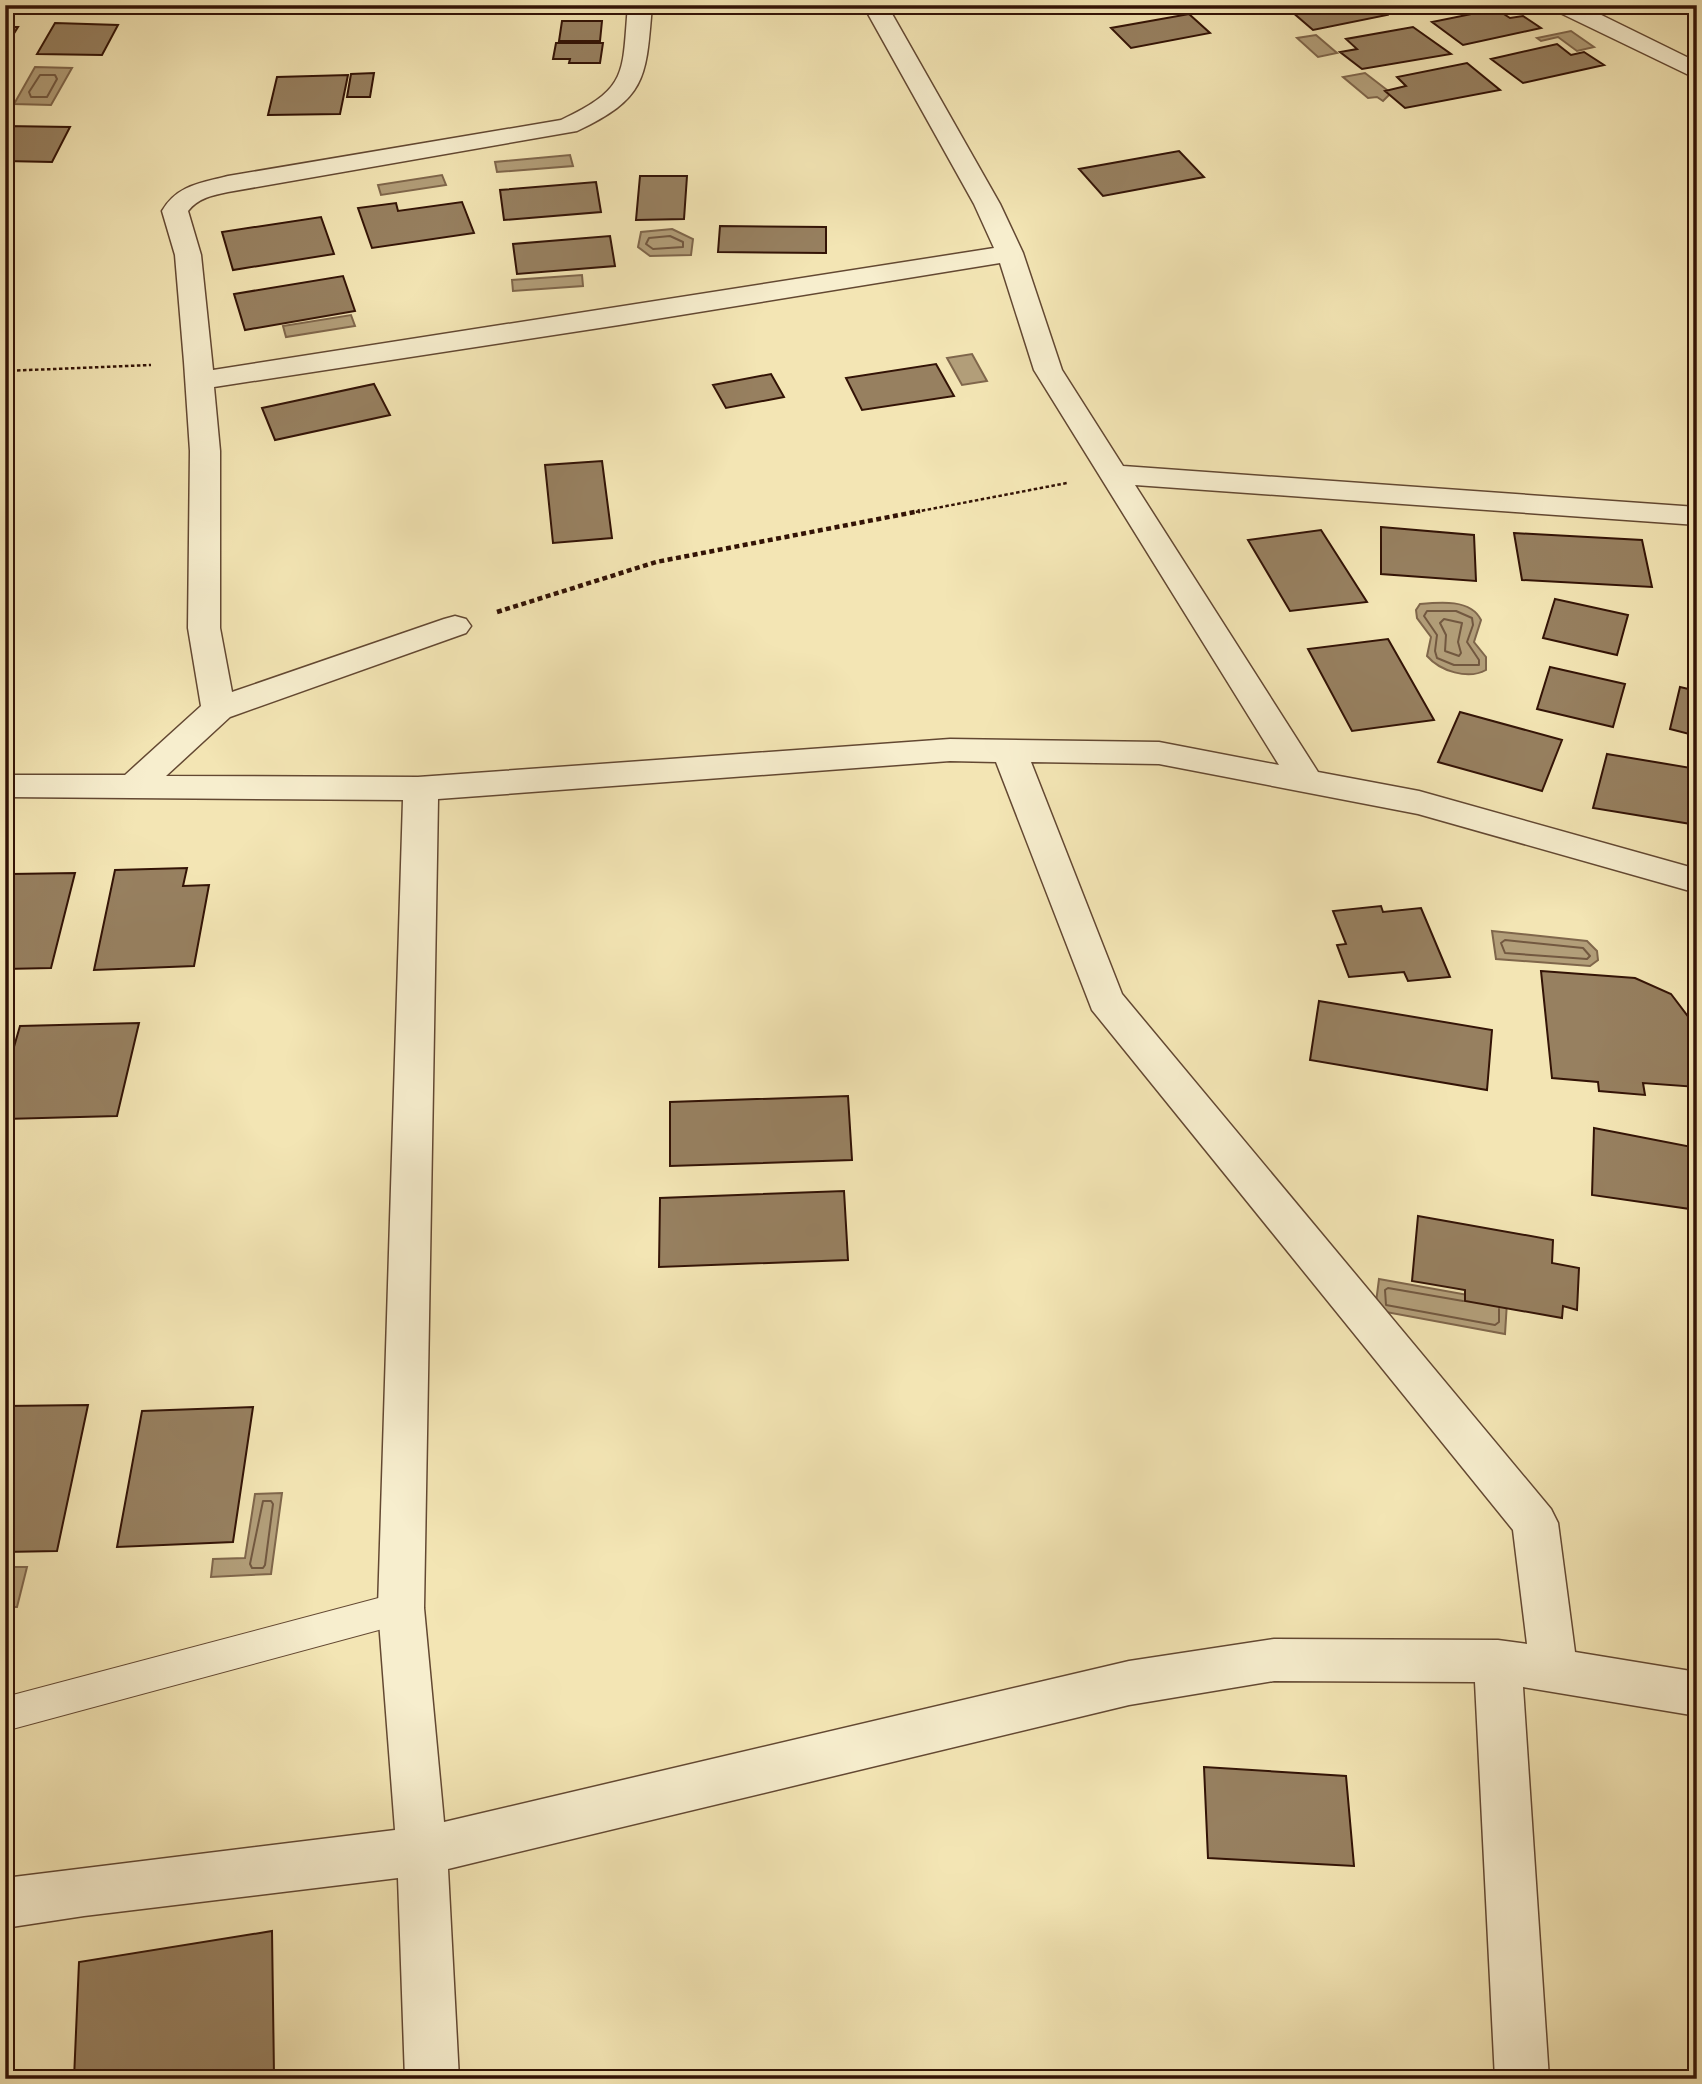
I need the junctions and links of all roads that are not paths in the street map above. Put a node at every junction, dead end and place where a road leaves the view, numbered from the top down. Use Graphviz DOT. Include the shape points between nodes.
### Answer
graph roads {
  1 [pos="640,5"];
  2 [pos="875,5"];
  3 [pos="1562,5"];
  4 [pos="1697,72"];
  5 [pos="1010,253"];
  6 [pos="199,372"];
  7 [pos="1113,474"];
  8 [pos="1697,516"];
  9 [pos="455,626"];
  10 [pos="218,709"];
  11 [pos="1009,751"];
  12 [pos="1307,782"];
  13 [pos="5,786"];
  14 [pos="132,787"];
  15 [pos="421,789"];
  16 [pos="1697,881"];
  17 [pos="401,1608"];
  18 [pos="1497,1661"];
  19 [pos="1554,1671"];
  20 [pos="1697,1694"];
  21 [pos="5,1714"];
  22 [pos="422,1851"];
  23 [pos="5,1903"];
  24 [pos="432,2079"];
  25 [pos="1522,2079"];
  1 -- 6 [label="street" via="630,83 619,99 602,111 568,126 228,184 188,195 175,211 188,255"];
  2 -- 5 [label="street" via="981,192"];
  3 -- 4 [label="street"];
  5 -- 6 [label="street" via="619,317"];
  5 -- 7 [label="street" via="1048,370"];
  6 -- 10 [label="street" via="205,451 204,628"];
  7 -- 8 [label="street"];
  7 -- 12 [label="street"];
  9 -- 10 [label="street"];
  10 -- 14 [label="street"];
  11 -- 12 [label="street" via="1159,753"];
  11 -- 15 [label="street" via="950,750"];
  11 -- 19 [label="street" via="1105,1000 1535,1523"];
  12 -- 16 [label="street" via="1419,803"];
  13 -- 14 [label="street"];
  14 -- 15 [label="street"];
  15 -- 17 [label="street"];
  17 -- 21 [label="lane"];
  17 -- 22 [label="street"];
  18 -- 19 [label="street"];
  18 -- 22 [label="street" via="1274,1660 1129,1682"];
  18 -- 25 [label="street"];
  19 -- 20 [label="street"];
  22 -- 23 [label="street"];
  22 -- 24 [label="street"];
}
